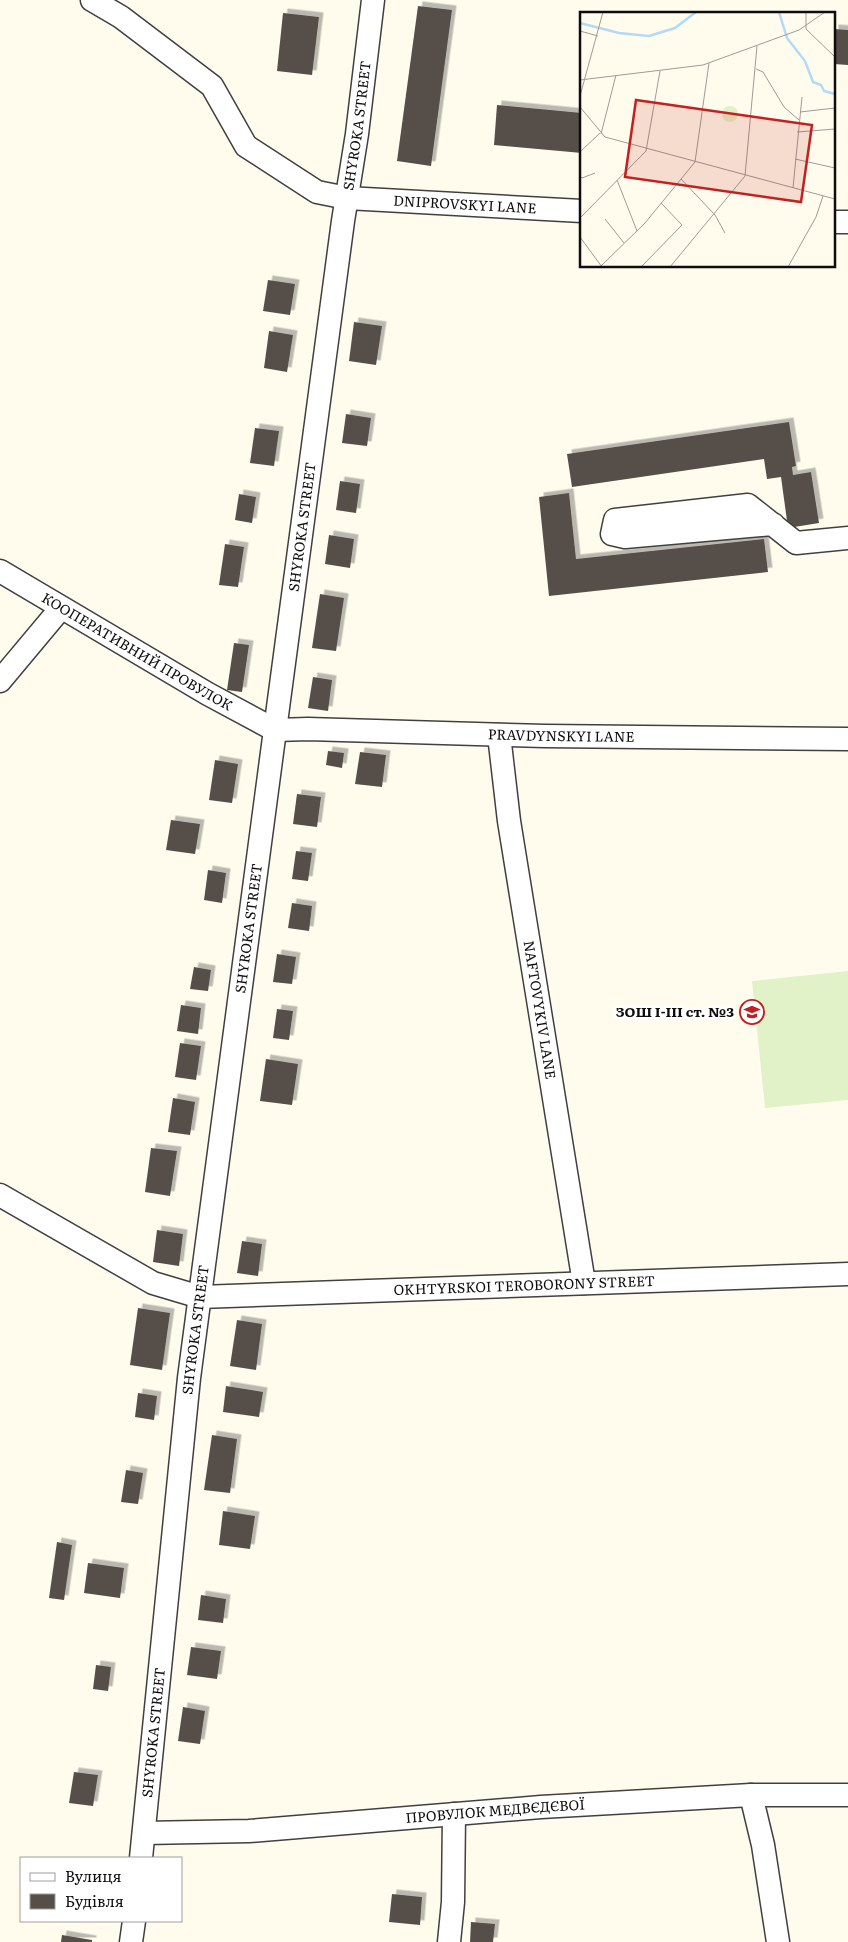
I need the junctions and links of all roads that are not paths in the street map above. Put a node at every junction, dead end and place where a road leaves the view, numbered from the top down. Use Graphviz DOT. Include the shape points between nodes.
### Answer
graph roads {
  1 [pos="92,0"];
  2 [pos="373,0"];
  3 [pos="347,198"];
  4 [pos="580,211"];
  5 [pos="773,524"];
  6 [pos="848,538"];
  7 [pos="0,571"];
  8 [pos="61,608"];
  9 [pos="0,681"];
  10 [pos="275,730"];
  11 [pos="499,735"];
  12 [pos="848,739"];
  13 [pos="0,1196"];
  14 [pos="848,1274"];
  15 [pos="584,1283"];
  16 [pos="200,1297"];
  17 [pos="751,1795"];
  18 [pos="848,1795"];
  19 [pos="454,1814"];
  20 [pos="144,1833"];
  21 [pos="141,1857"];
  22 [pos="134,1922"];
  23 [pos="131,1942"];
  24 [pos="449,1942"];
  25 [pos="778,1942"];
  1 -- 3 [label="street, DNIPROVSKYI LANE" via="121,17 212,86 246,146 317,192"];
  2 -- 3 [label="street, SHYROKA STREET"];
  3 -- 4 [label="street, DNIPROVSKYI LANE"];
  3 -- 10 [label="street, SHYROKA STREET"];
  5 -- 5 [label="street" via="625,537 612,534 616,520 748,505"];
  5 -- 6 [label="street" via="796,543"];
  7 -- 8 [label="street, КООПЕРАТИВНИЙ ПРОВУЛОК"];
  8 -- 9 [label="street"];
  8 -- 10 [label="street, КООПЕРАТИВНИЙ ПРОВУЛОК"];
  10 -- 11 [label="street, PRAVDYNSKYI LANE"];
  10 -- 16 [label="street, SHYROKA STREET"];
  11 -- 12 [label="street, PRAVDYNSKYI LANE"];
  11 -- 15 [label="street, NAFTOVYKIV LANE" via="509,821"];
  13 -- 16 [label="street, OKHTYRSKOI TEROBORONY STREET" via="153,1283"];
  14 -- 15 [label="street, OKHTYRSKOI TEROBORONY STREET"];
  15 -- 16 [label="street, OKHTYRSKOI TEROBORONY STREET"];
  16 -- 20 [label="street, SHYROKA STREET" via="189,1378"];
  17 -- 18 [label="street, ПРОВУЛОК МЕДВЄДЄВОЇ"];
  17 -- 19 [label="street, ПРОВУЛОК МЕДВЄДЄВОЇ"];
  17 -- 25 [label="street" via="763,1846"];
  19 -- 20 [label="street, ПРОВУЛОК МЕДВЄДЄВОЇ" via="249,1831"];
  19 -- 24 [label="street"];
  20 -- 21 [label="street, SHYROKA STREET"];
  22 -- 23 [label="street"];
}
